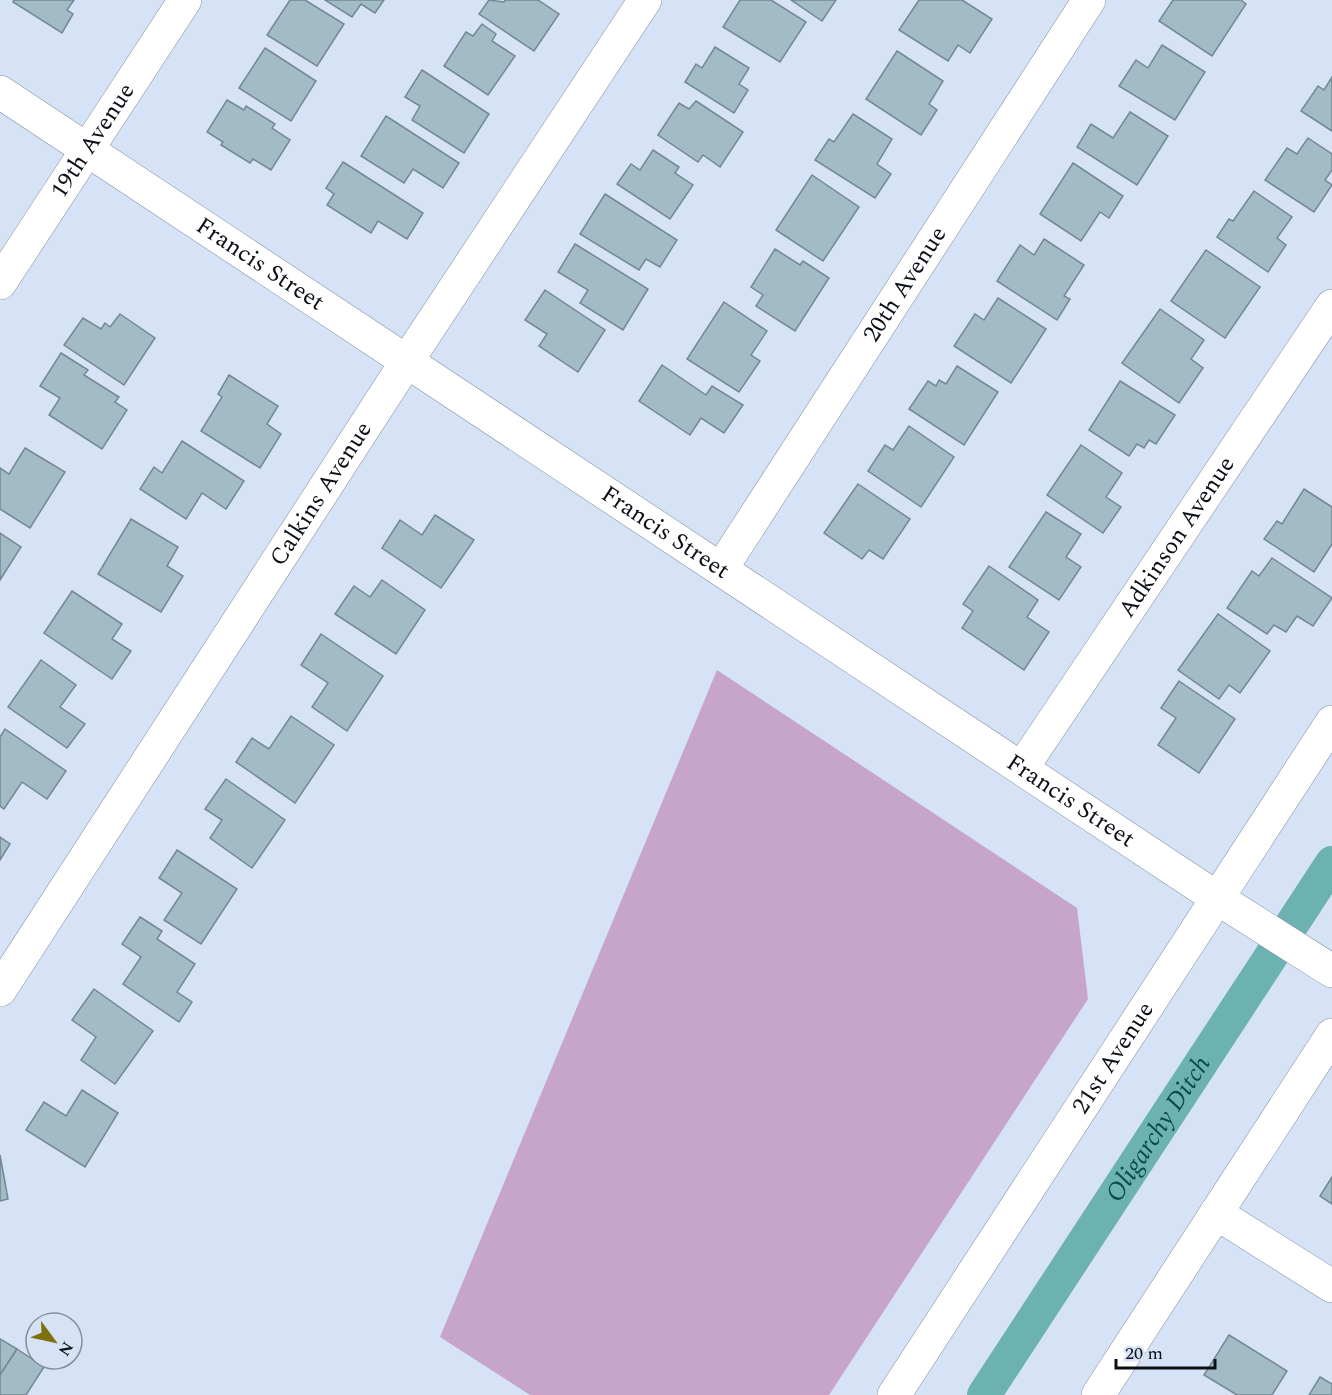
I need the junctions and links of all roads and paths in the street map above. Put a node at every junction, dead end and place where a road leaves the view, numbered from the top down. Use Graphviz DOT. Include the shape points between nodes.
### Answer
graph roads {
  1 [pos="185,0"];
  2 [pos="645,0"];
  3 [pos="1089,0"];
  4 [pos="0,92"];
  5 [pos="87,149"];
  6 [pos="0,283"];
  7 [pos="1332,306"];
  8 [pos="407,361"];
  9 [pos="721,569"];
  10 [pos="1332,722"];
  11 [pos="1022,768"];
  12 [pos="1217,898"];
  13 [pos="1325,966"];
  14 [pos="0,990"];
  15 [pos="1332,1035"];
  16 [pos="1216,1213"];
  17 [pos="1332,1286"];
  18 [pos="894,1395"];
  19 [pos="1098,1395"];
  1 -- 5 [label="street, 19th Avenue"];
  2 -- 8 [label="street, Calkins Avenue"];
  3 -- 9 [label="street, 20th Avenue"];
  4 -- 5 [label="street, Francis Street"];
  5 -- 6 [label="street, 19th Avenue"];
  5 -- 8 [label="street, Francis Street"];
  7 -- 11 [label="street, Adkinson Avenue"];
  8 -- 9 [label="street, Francis Street"];
  8 -- 14 [label="street, Calkins Avenue"];
  9 -- 11 [label="street, Francis Street"];
  10 -- 12 [label="street, 21st Avenue"];
  11 -- 12 [label="street, Francis Street"];
  12 -- 13 [label="street, Francis Street"];
  12 -- 18 [label="street, 21st Avenue"];
  15 -- 16 [label="street"];
  16 -- 17 [label="street"];
  16 -- 19 [label="street"];
}
